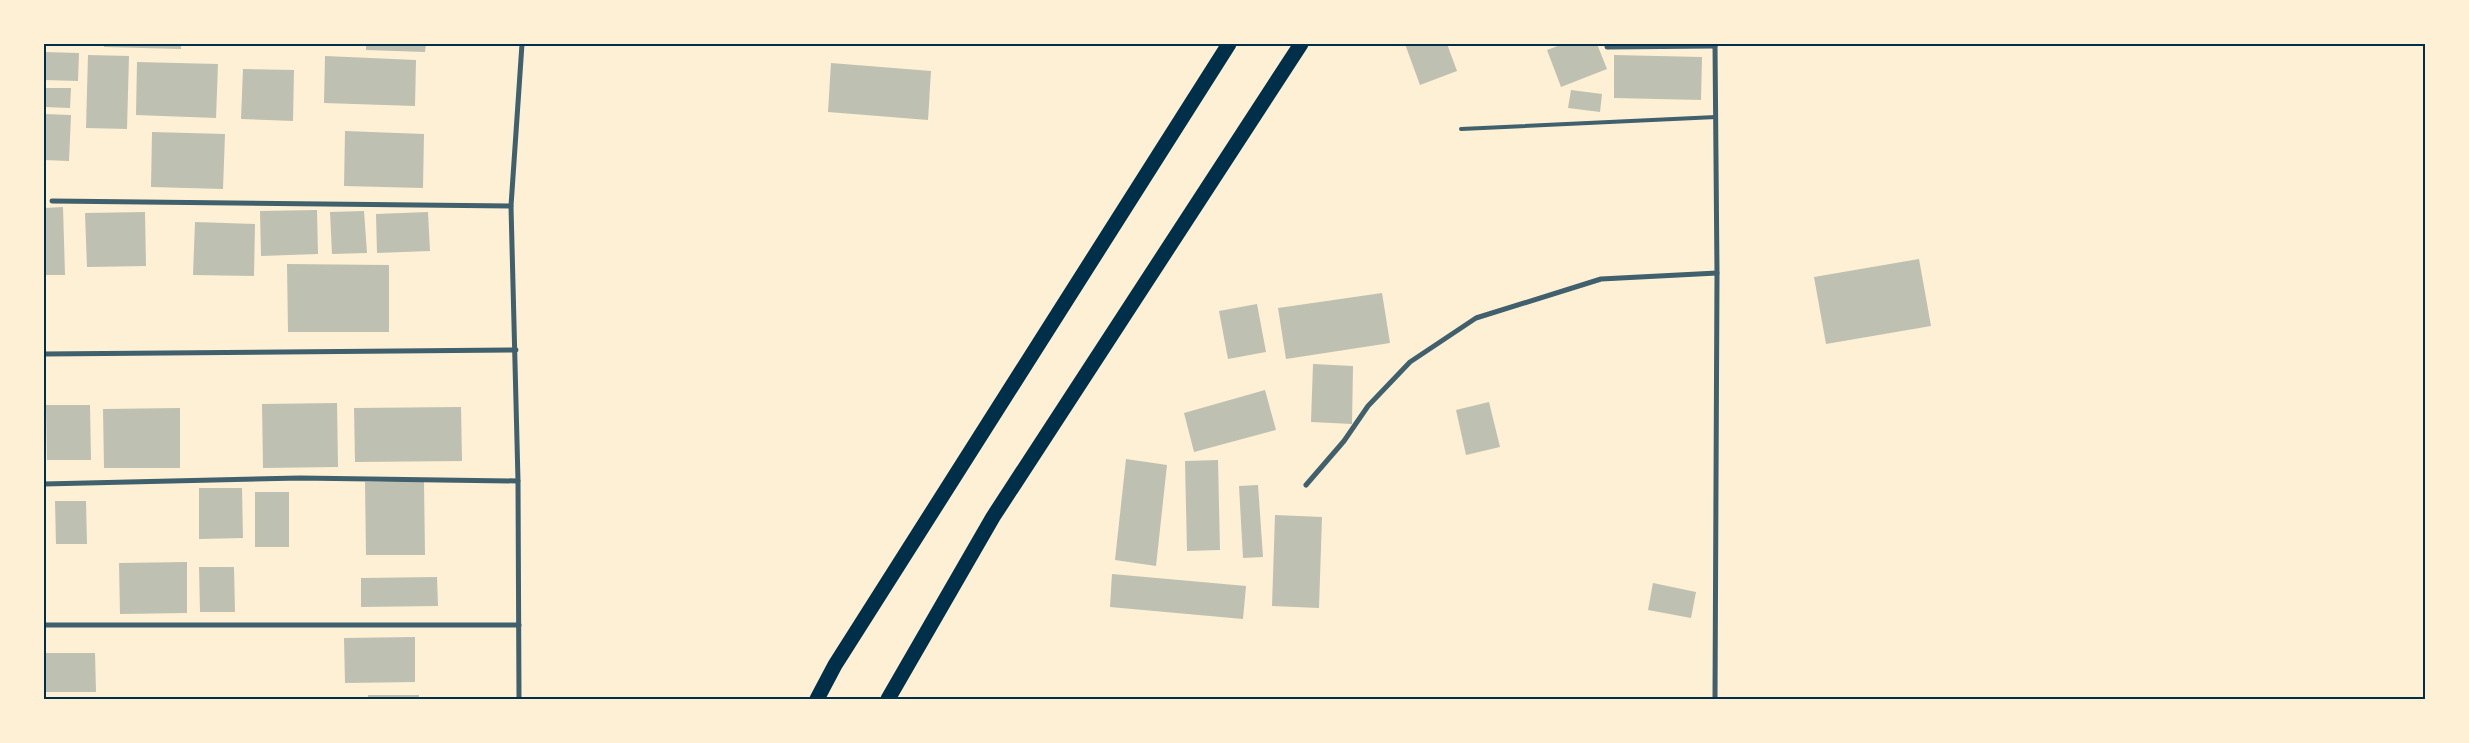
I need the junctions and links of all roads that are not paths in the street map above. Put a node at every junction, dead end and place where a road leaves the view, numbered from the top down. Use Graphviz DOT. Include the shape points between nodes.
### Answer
graph roads {
  1 [pos="522,44"];
  2 [pos="1229,44"];
  3 [pos="1301,44"];
  4 [pos="1715,45"];
  5 [pos="1607,47"];
  6 [pos="1716,117"];
  7 [pos="1461,129"];
  8 [pos="52,202"];
  9 [pos="511,206"];
  10 [pos="1717,273"];
  11 [pos="516,350"];
  12 [pos="44,354"];
  13 [pos="518,481"];
  14 [pos="44,484"];
  15 [pos="1306,485"];
  16 [pos="44,625"];
  17 [pos="519,625"];
  18 [pos="519,699"];
  19 [pos="817,699"];
  20 [pos="888,699"];
  21 [pos="1715,699"];
  1 -- 9 [label="street"];
  2 -- 19 [label="highway" via="840,657"];
  3 -- 20 [label="highway" via="993,517"];
  4 -- 5 [label="street"];
  4 -- 6 [label="street"];
  6 -- 7 [label="lane"];
  6 -- 10 [label="street"];
  8 -- 9 [label="street"];
  9 -- 11 [label="street"];
  10 -- 15 [label="street" via="1601,279 1476,318 1410,362 1368,406 1344,441"];
  10 -- 21 [label="street"];
  11 -- 12 [label="street"];
  11 -- 13 [label="street"];
  13 -- 14 [label="street" via="300,478"];
  13 -- 17 [label="street"];
  16 -- 17 [label="street"];
  17 -- 18 [label="street"];
}
